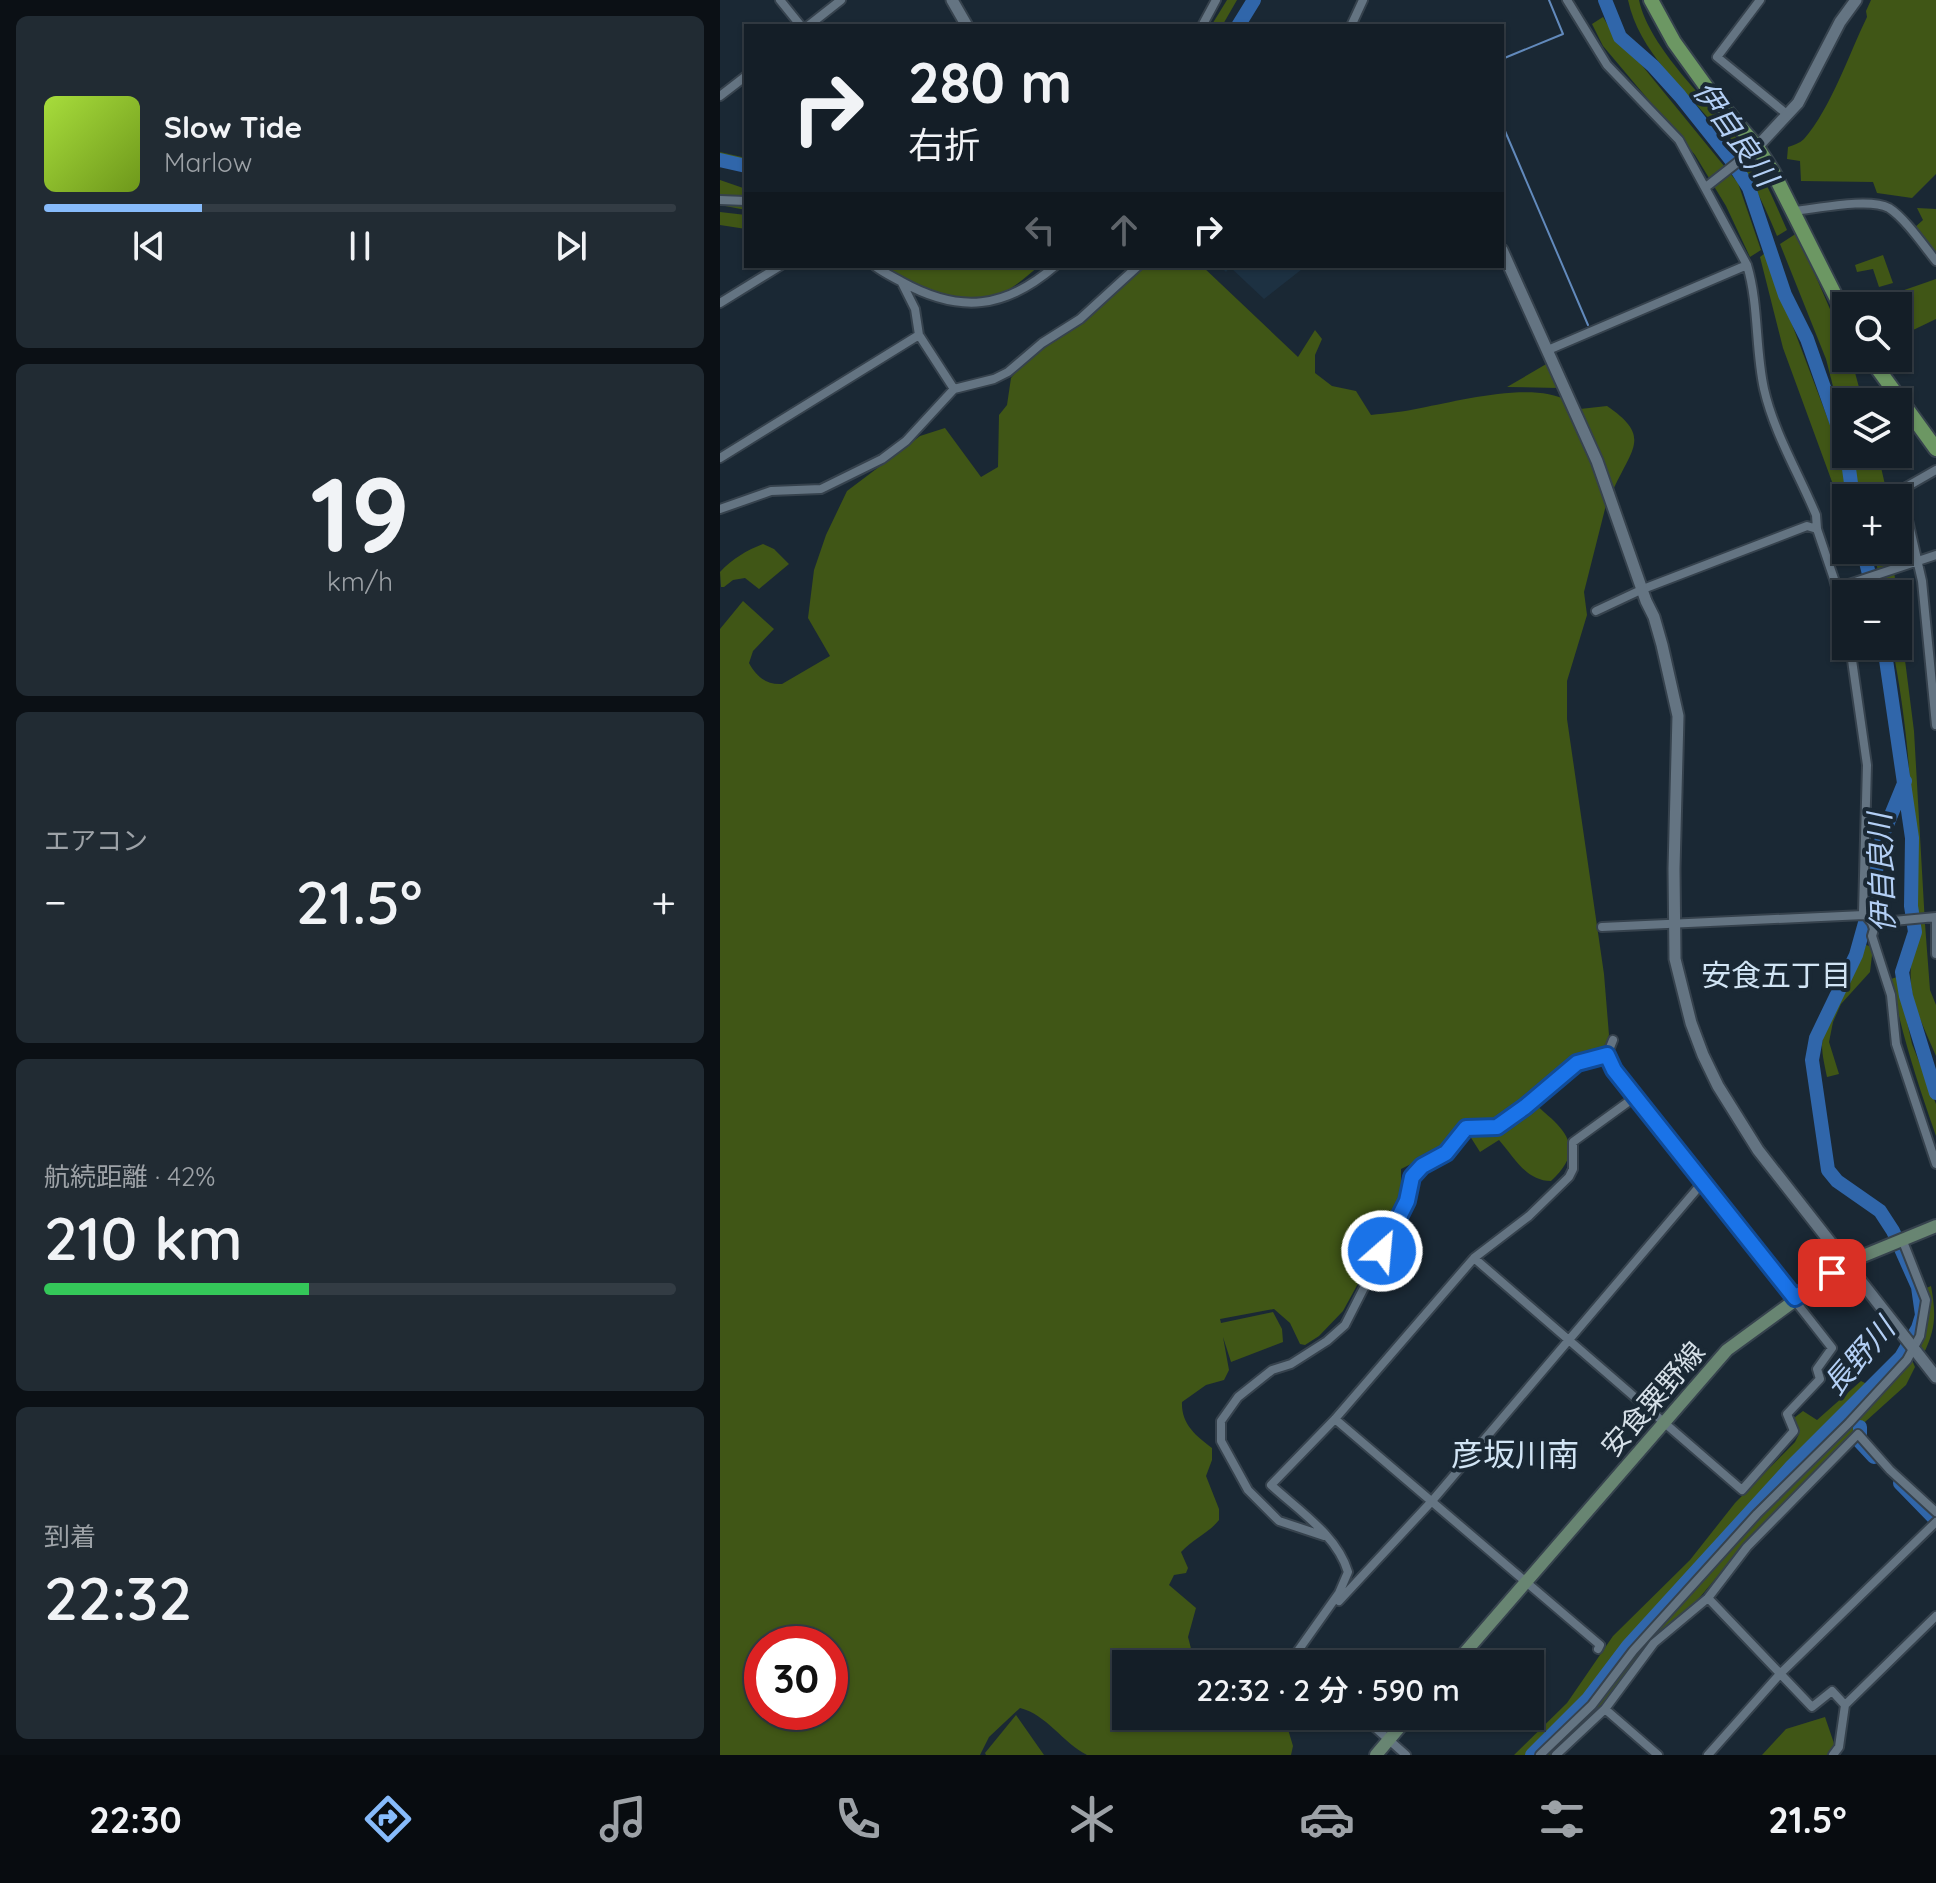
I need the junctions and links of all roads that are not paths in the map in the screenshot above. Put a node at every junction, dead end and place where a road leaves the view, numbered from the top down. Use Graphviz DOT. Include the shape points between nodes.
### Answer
graph roads {
  1 [pos="780,0"];
  2 [pos="841,0"];
  3 [pos="952,0"];
  4 [pos="1216,0"];
  5 [pos="1363,0"];
  6 [pos="1567,0"];
  7 [pos="1651,0"];
  8 [pos="1760,0"];
  9 [pos="1856,0"];
  10 [pos="799,24"];
  11 [pos="811,24"];
  12 [pos="966,24"];
  13 [pos="1203,24"];
  14 [pos="1352,24"];
  15 [pos="744,78"];
  16 [pos="720,96"];
  17 [pos="1788,115"];
  18 [pos="1757,147"];
  19 [pos="1707,186"];
  20 [pos="720,200"];
  21 [pos="744,201"];
  22 [pos="1793,211"];
  23 [pos="1504,254"];
  24 [pos="1936,261"];
  25 [pos="1747,265"];
  26 [pos="777,268"];
  27 [pos="878,268"];
  28 [pos="1053,268"];
  29 [pos="1136,268"];
  30 [pos="902,282"];
  31 [pos="1834,292"];
  32 [pos="720,303"];
  33 [pos="919,335"];
  34 [pos="1549,351"];
  35 [pos="1880,372"];
  36 [pos="954,389"];
  37 [pos="1936,449"];
  38 [pos="720,458"];
  39 [pos="1936,470"];
  40 [pos="721,505"];
  41 [pos="1817,529"];
  42 [pos="1936,555"];
  43 [pos="1917,561"];
  44 [pos="1834,580"];
  45 [pos="1863,580"];
  46 [pos="1644,595"];
  47 [pos="1596,611"];
  48 [pos="1852,660"];
  49 [pos="1936,705"];
  50 [pos="1936,725"];
  51 [pos="1864,915"];
  52 [pos="1935,917"];
  53 [pos="1876,923"];
  54 [pos="1674,926"];
  55 [pos="1602,927"];
  56 [pos="1936,954"];
  57 [pos="1613,1040"];
  58 [pos="1607,1055"];
  59 [pos="1635,1097"];
  60 [pos="1936,1164"];
  61 [pos="1703,1182"];
  62 [pos="1936,1226"];
  63 [pos="1897,1241"];
  64 [pos="1474,1258"];
  65 [pos="1846,1263"];
  66 [pos="1795,1298"];
  67 [pos="1567,1341"];
  68 [pos="1913,1348"];
  69 [pos="1936,1377"];
  70 [pos="1335,1419"];
  71 [pos="1663,1422"];
  72 [pos="1432,1501"];
  73 [pos="1936,1512"];
  74 [pos="1936,1523"];
  75 [pos="1328,1538"];
  76 [pos="1527,1580"];
  77 [pos="1708,1598"];
  78 [pos="1936,1616"];
  79 [pos="1309,1632"];
  80 [pos="1598,1649"];
  81 [pos="1298,1650"];
  82 [pos="1467,1650"];
  83 [pos="1780,1674"];
  84 [pos="1845,1705"];
  85 [pos="1605,1709"];
  86 [pos="1377,1730"];
  87 [pos="1397,1730"];
  88 [pos="1388,1740"];
  89 [pos="1376,1755"];
  90 [pos="1406,1755"];
  91 [pos="1540,1755"];
  92 [pos="1556,1755"];
  93 [pos="1658,1755"];
  94 [pos="1708,1755"];
  95 [pos="1833,1755"];
  1 -- 10 [label="street"];
  2 -- 11 [label="street"];
  3 -- 12 [label="street"];
  4 -- 13 [label="street"];
  5 -- 14 [label="street"];
  6 -- 19 [label="street" via="1607,65 1679,140"];
  7 -- 18 [label="main road" via="1710,92"];
  8 -- 17 [label="street" via="1717,57"];
  9 -- 17 [label="street"];
  15 -- 16 [label="street"];
  17 -- 18 [label="street"];
  18 -- 19 [label="street"];
  18 -- 22 [label="main road"];
  19 -- 25 [label="street"];
  20 -- 21 [label="street"];
  22 -- 24 [label="street" via="1870,203 1888,207"];
  22 -- 31 [label="main road"];
  23 -- 34 [label="street"];
  25 -- 34 [label="street"];
  25 -- 41 [label="street" via="1765,392 1816,515"];
  26 -- 32 [label="street"];
  27 -- 30 [label="street"];
  28 -- 30 [label="street" via="1010,297 968,304 924,295"];
  29 -- 36 [label="street" via="1080,319 1008,372"];
  30 -- 33 [label="street" via="915,309"];
  33 -- 36 [label="street"];
  33 -- 38 [label="street"];
  34 -- 46 [label="street" via="1611,496"];
  35 -- 37 [label="main road"];
  36 -- 40 [label="street" via="906,441 842,481 821,489 771,491"];
  39 -- 43 [label="street" via="1901,490"];
  41 -- 44 [label="street"];
  41 -- 46 [label="street" via="1807,526"];
  42 -- 43 [label="street"];
  43 -- 45 [label="street"];
  43 -- 49 [label="street"];
  46 -- 47 [label="street"];
  46 -- 54 [label="street" via="1666,656 1678,716"];
  48 -- 51 [label="street" via="1867,765"];
  49 -- 50 [label="street"];
  51 -- 53 [label="street"];
  51 -- 54 [label="street"];
  52 -- 53 [label="street"];
  52 -- 56 [label="street"];
  53 -- 60 [label="street" via="1872,936 1891,995 1896,1044"];
  54 -- 55 [label="street"];
  54 -- 65 [label="street" via="1675,959 1687,1008 1718,1086 1758,1150"];
  57 -- 58 [label="street"];
  58 -- 59 [label="street"];
  58 -- 75 [label="street" via="1577,1063 1497,1127 1466,1128 1446,1153 1422,1166 1412,1177 1400,1217 1345,1325 1291,1364 1272,1370 1238,1397 1221,1421 1221,1441 1248,1490 1279,1521"];
  59 -- 61 [label="street"];
  59 -- 64 [label="street" via="1573,1142 1569,1177"];
  61 -- 66 [label="street"];
  61 -- 67 [label="street"];
  62 -- 63 [label="main road, 安食粟野線"];
  63 -- 65 [label="main road, 安食粟野線"];
  63 -- 68 [label="street" via="1926,1300"];
  64 -- 67 [label="street"];
  64 -- 70 [label="street"];
  65 -- 66 [label="main road, 安食粟野線"];
  65 -- 68 [label="street"];
  66 -- 71 [label="main road, 安食粟野線" via="1727,1350"];
  66 -- 71 [label="street" via="1831,1352 1817,1369 1820,1379 1787,1414 1794,1431 1742,1490"];
  67 -- 71 [label="street"];
  67 -- 72 [label="street"];
  68 -- 69 [label="street"];
  68 -- 91 [label="street" via="1888,1382 1757,1514 1633,1651 1592,1705"];
  70 -- 72 [label="street"];
  70 -- 75 [label="street" via="1271,1485"];
  71 -- 76 [label="main road, 安食粟野線"];
  72 -- 76 [label="street"];
  72 -- 79 [label="street"];
  73 -- 77 [label="street" via="1858,1434 1747,1547"];
  74 -- 83 [label="street"];
  75 -- 79 [label="street" via="1348,1572"];
  76 -- 80 [label="street" via="1600,1645"];
  76 -- 82 [label="main road, 安食粟野線"];
  77 -- 83 [label="street"];
  77 -- 85 [label="street" via="1654,1643"];
  78 -- 84 [label="street"];
  79 -- 81 [label="street"];
  83 -- 84 [label="street" via="1812,1707 1832,1691"];
  83 -- 94 [label="street"];
  84 -- 95 [label="street"];
  85 -- 92 [label="street"];
  85 -- 93 [label="street"];
  86 -- 88 [label="street"];
  87 -- 88 [label="main road"];
  88 -- 89 [label="main road"];
  88 -- 90 [label="street"];
}
